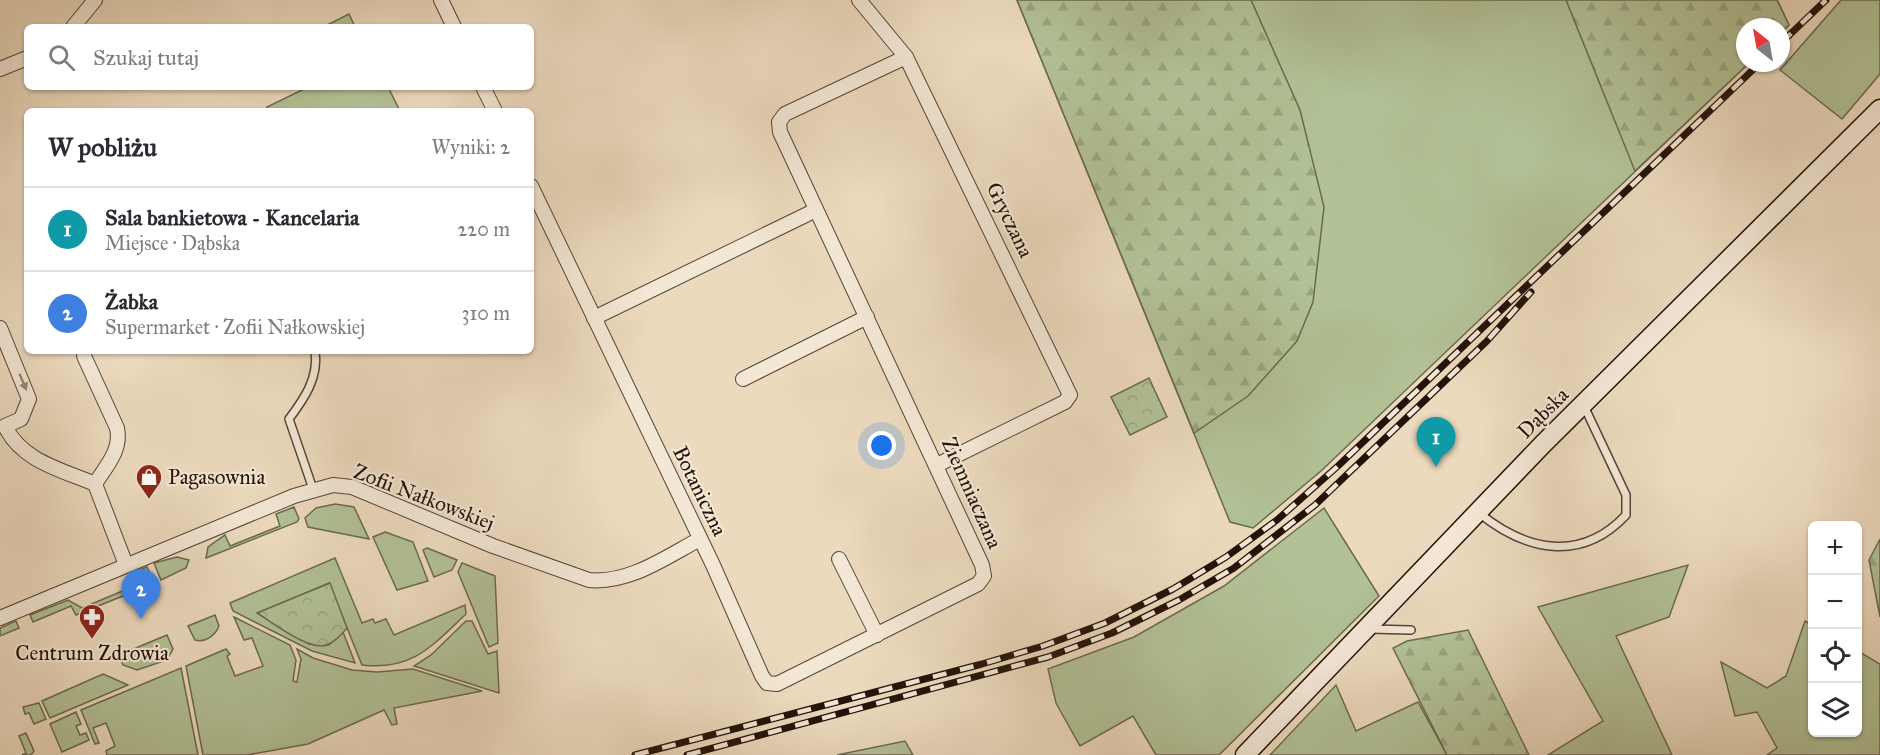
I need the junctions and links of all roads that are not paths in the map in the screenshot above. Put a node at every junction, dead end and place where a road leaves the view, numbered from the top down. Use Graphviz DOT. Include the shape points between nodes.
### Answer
graph roads {
  1 [pos="95,0"];
  2 [pos="441,0"];
  3 [pos="859,0"];
  4 [pos="75,24"];
  5 [pos="453,24"];
  6 [pos="906,57"];
  7 [pos="24,59"];
  8 [pos="0,69"];
  9 [pos="484,90"];
  10 [pos="494,108"];
  11 [pos="1880,109"];
  12 [pos="534,192"];
  13 [pos="816,210"];
  14 [pos="867,317"];
  15 [pos="594,318"];
  16 [pos="0,328"];
  17 [pos="315,354"];
  18 [pos="84,356"];
  19 [pos="743,379"];
  20 [pos="1583,404"];
  21 [pos="3,420"];
  22 [pos="937,465"];
  23 [pos="95,484"];
  24 [pos="313,489"];
  25 [pos="1477,512"];
  26 [pos="700,539"];
  27 [pos="839,559"];
  28 [pos="126,565"];
  29 [pos="0,618"];
  30 [pos="1366,628"];
  31 [pos="1411,630"];
  32 [pos="877,635"];
  33 [pos="767,683"];
  34 [pos="1245,755"];
  1 -- 4 [label="street"];
  2 -- 5 [label="street"];
  3 -- 6 [label="street"];
  6 -- 13 [label="street, Ziemniaczana" via="796,108 779,122"];
  6 -- 22 [label="street, Gryczana" via="1070,395 1065,402"];
  7 -- 8 [label="street"];
  9 -- 10 [label="street"];
  11 -- 20 [label="street, Dąbska"];
  12 -- 15 [label="street, Botaniczna"];
  13 -- 14 [label="street, Ziemniaczana"];
  13 -- 15 [label="street"];
  14 -- 19 [label="street"];
  14 -- 22 [label="street, Ziemniaczana"];
  15 -- 26 [label="street, Botaniczna"];
  16 -- 21 [label="street, one-way" via="29,399 21,419"];
  17 -- 24 [label="lane" via="307,396 289,419"];
  18 -- 23 [label="street" via="120,438"];
  20 -- 25 [label="street, Dąbska"];
  20 -- 25 [label="lane" via="1626,495 1626,515 1612,529 1589,540 1553,548 1534,544"];
  21 -- 23 [label="street" via="16,445 28,455"];
  22 -- 32 [label="street, Ziemniaczana" via="984,576 978,584"];
  23 -- 28 [label="street"];
  24 -- 26 [label="street, Zofii Nałkowskiej" via="333,485 352,488 493,546 589,580 633,574"];
  24 -- 28 [label="street, Zofii Nałkowskiej"];
  25 -- 30 [label="street, Dąbska"];
  26 -- 33 [label="street, Botaniczna"];
  27 -- 32 [label="street"];
  28 -- 29 [label="street, Zofii Nałkowskiej"];
  30 -- 31 [label="lane"];
  30 -- 34 [label="street, Dąbska"];
  32 -- 33 [label="street, Ziemniaczana" via="777,684"];
}
